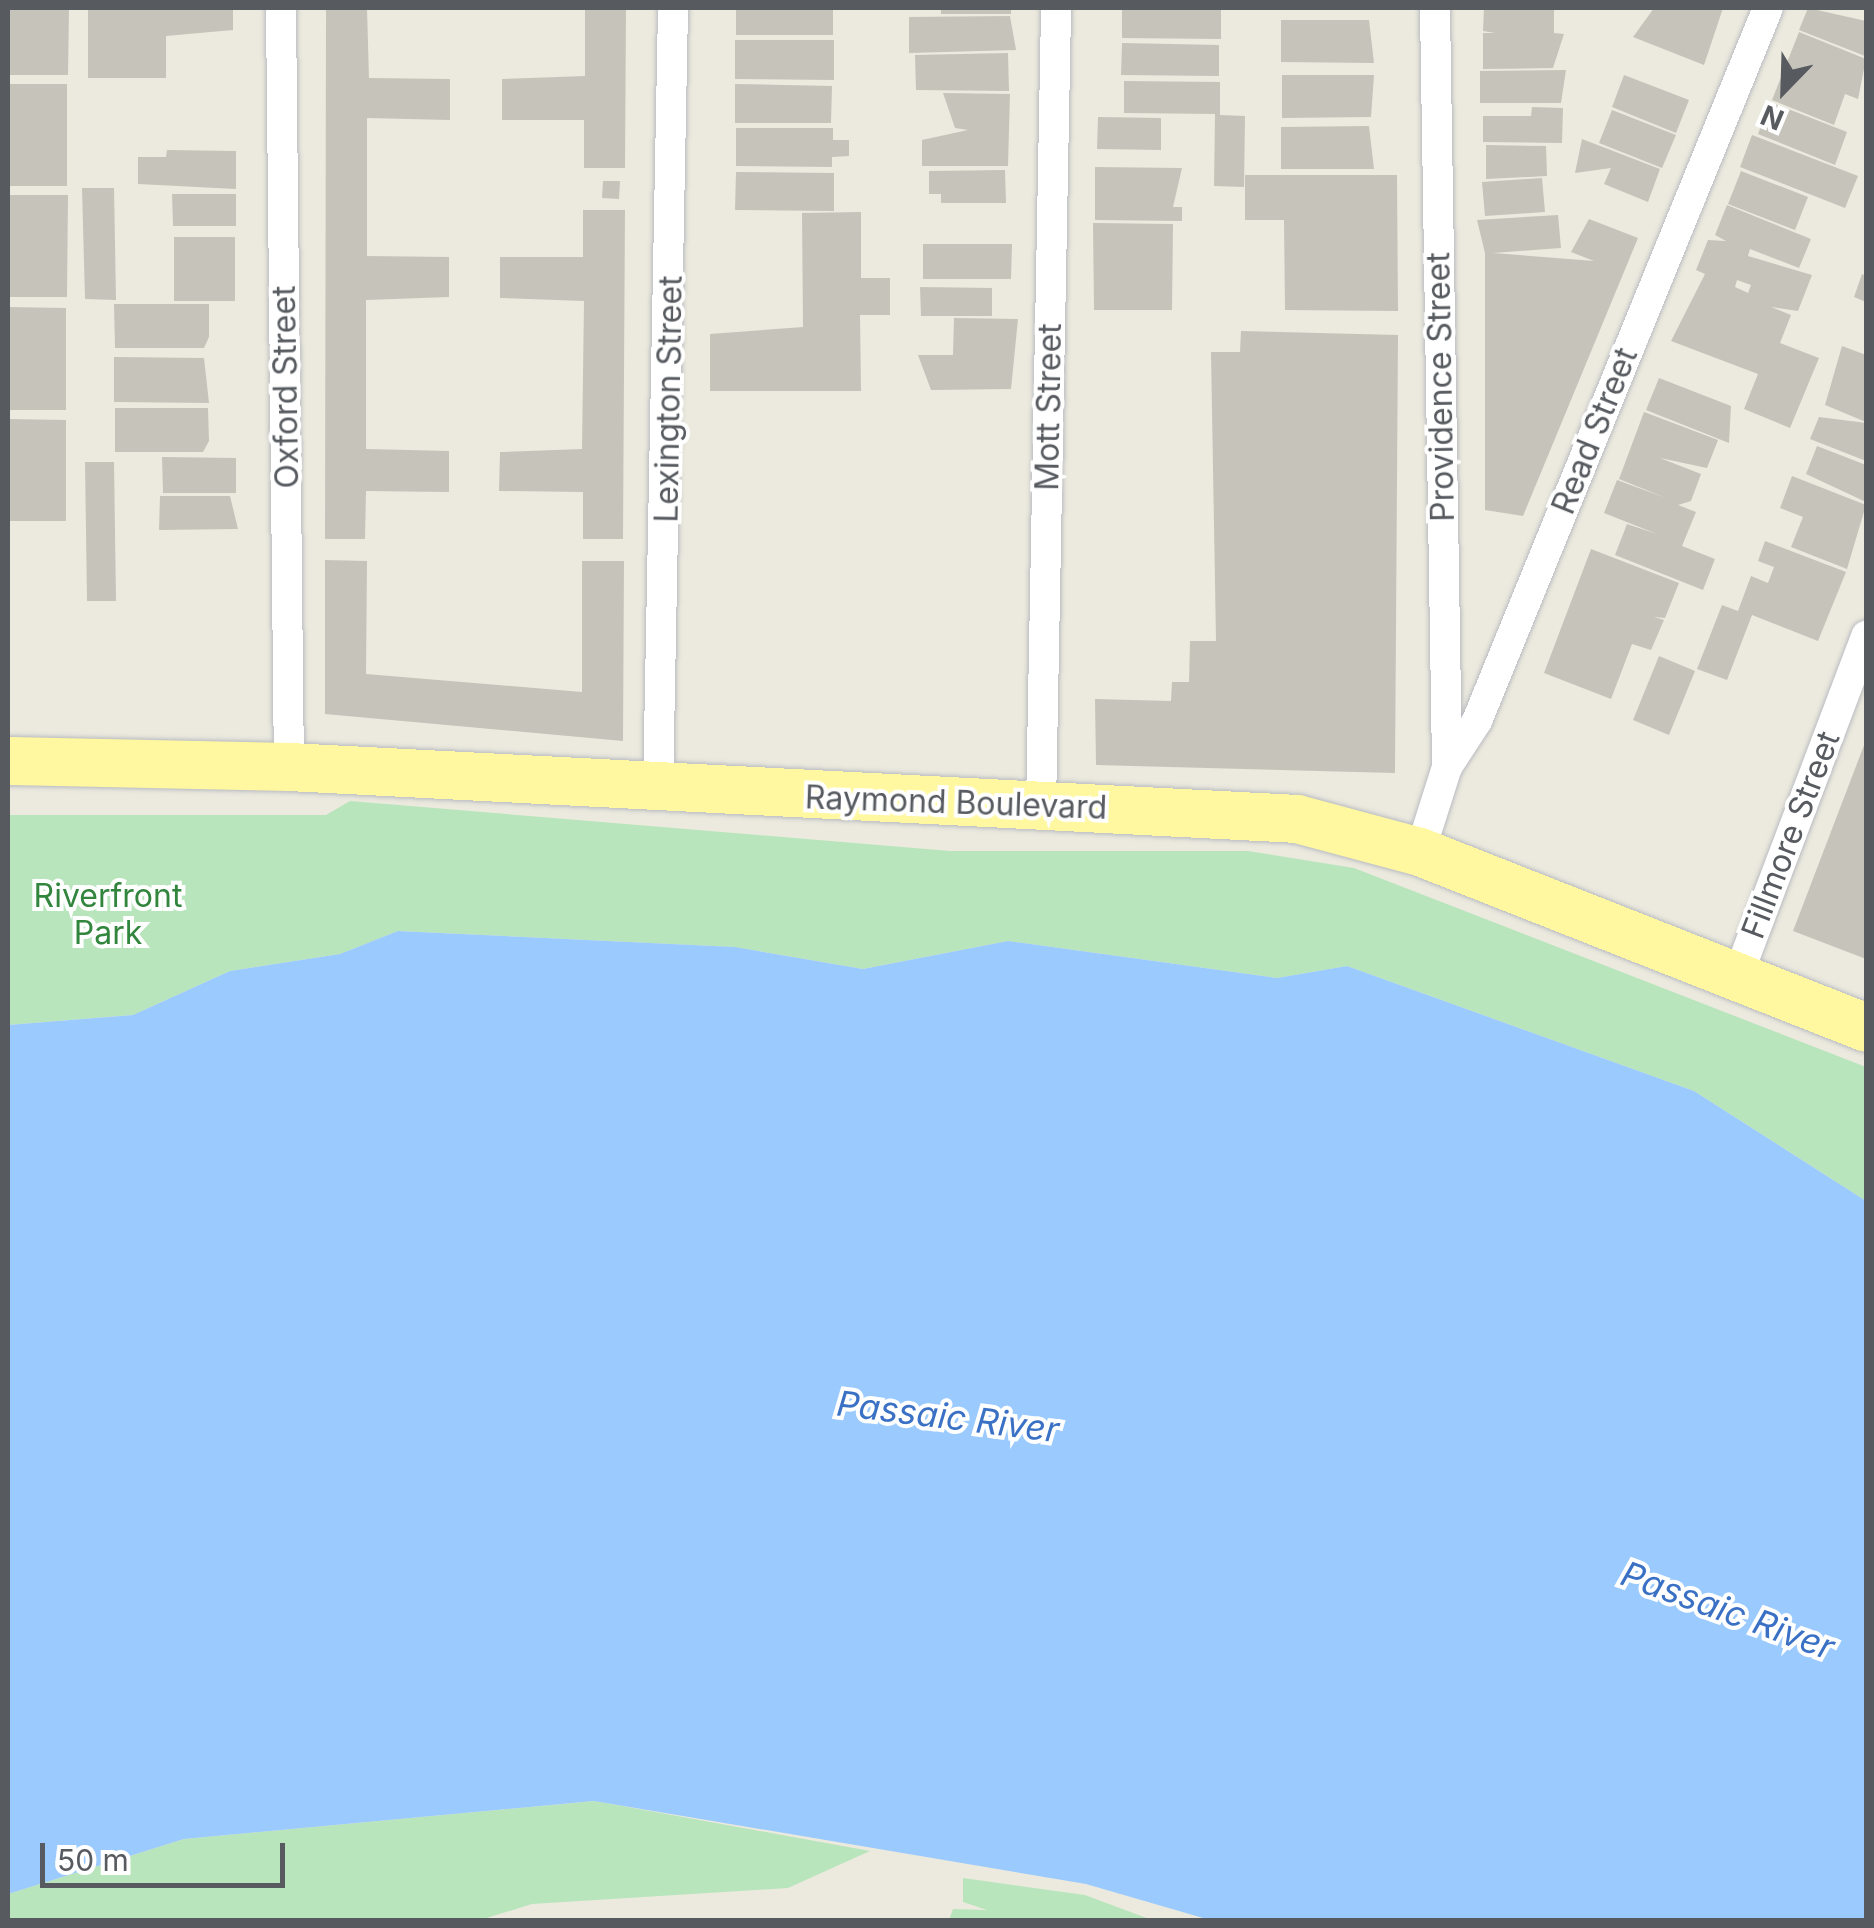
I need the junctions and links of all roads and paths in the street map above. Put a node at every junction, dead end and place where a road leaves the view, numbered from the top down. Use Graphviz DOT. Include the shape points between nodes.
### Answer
graph roads {
  1 [pos="282,8"];
  2 [pos="673,8"];
  3 [pos="1056,8"];
  4 [pos="1435,8"];
  5 [pos="1768,8"];
  6 [pos="1866,636"];
  7 [pos="8,762"];
  8 [pos="290,767"];
  9 [pos="1447,767"];
  10 [pos="658,790"];
  11 [pos="1041,808"];
  12 [pos="1420,852"];
  13 [pos="1737,978"];
  14 [pos="1866,1028"];
  1 -- 8 [label="street, Oxford Street"];
  2 -- 10 [label="street, Lexington Street"];
  3 -- 11 [label="street, Mott Street"];
  4 -- 9 [label="street, Providence Street"];
  5 -- 9 [label="street, Read Street" via="1477,722"];
  6 -- 13 [label="street, Fillmore Street"];
  7 -- 8 [label="main road, Raymond Boulevard"];
  8 -- 10 [label="main road, Raymond Boulevard"];
  9 -- 12 [label="street, Read Street"];
  10 -- 11 [label="main road, Raymond Boulevard"];
  11 -- 12 [label="main road, Raymond Boulevard" via="1297,819"];
  12 -- 13 [label="main road, Raymond Boulevard"];
  13 -- 14 [label="main road, Raymond Boulevard"];
}
